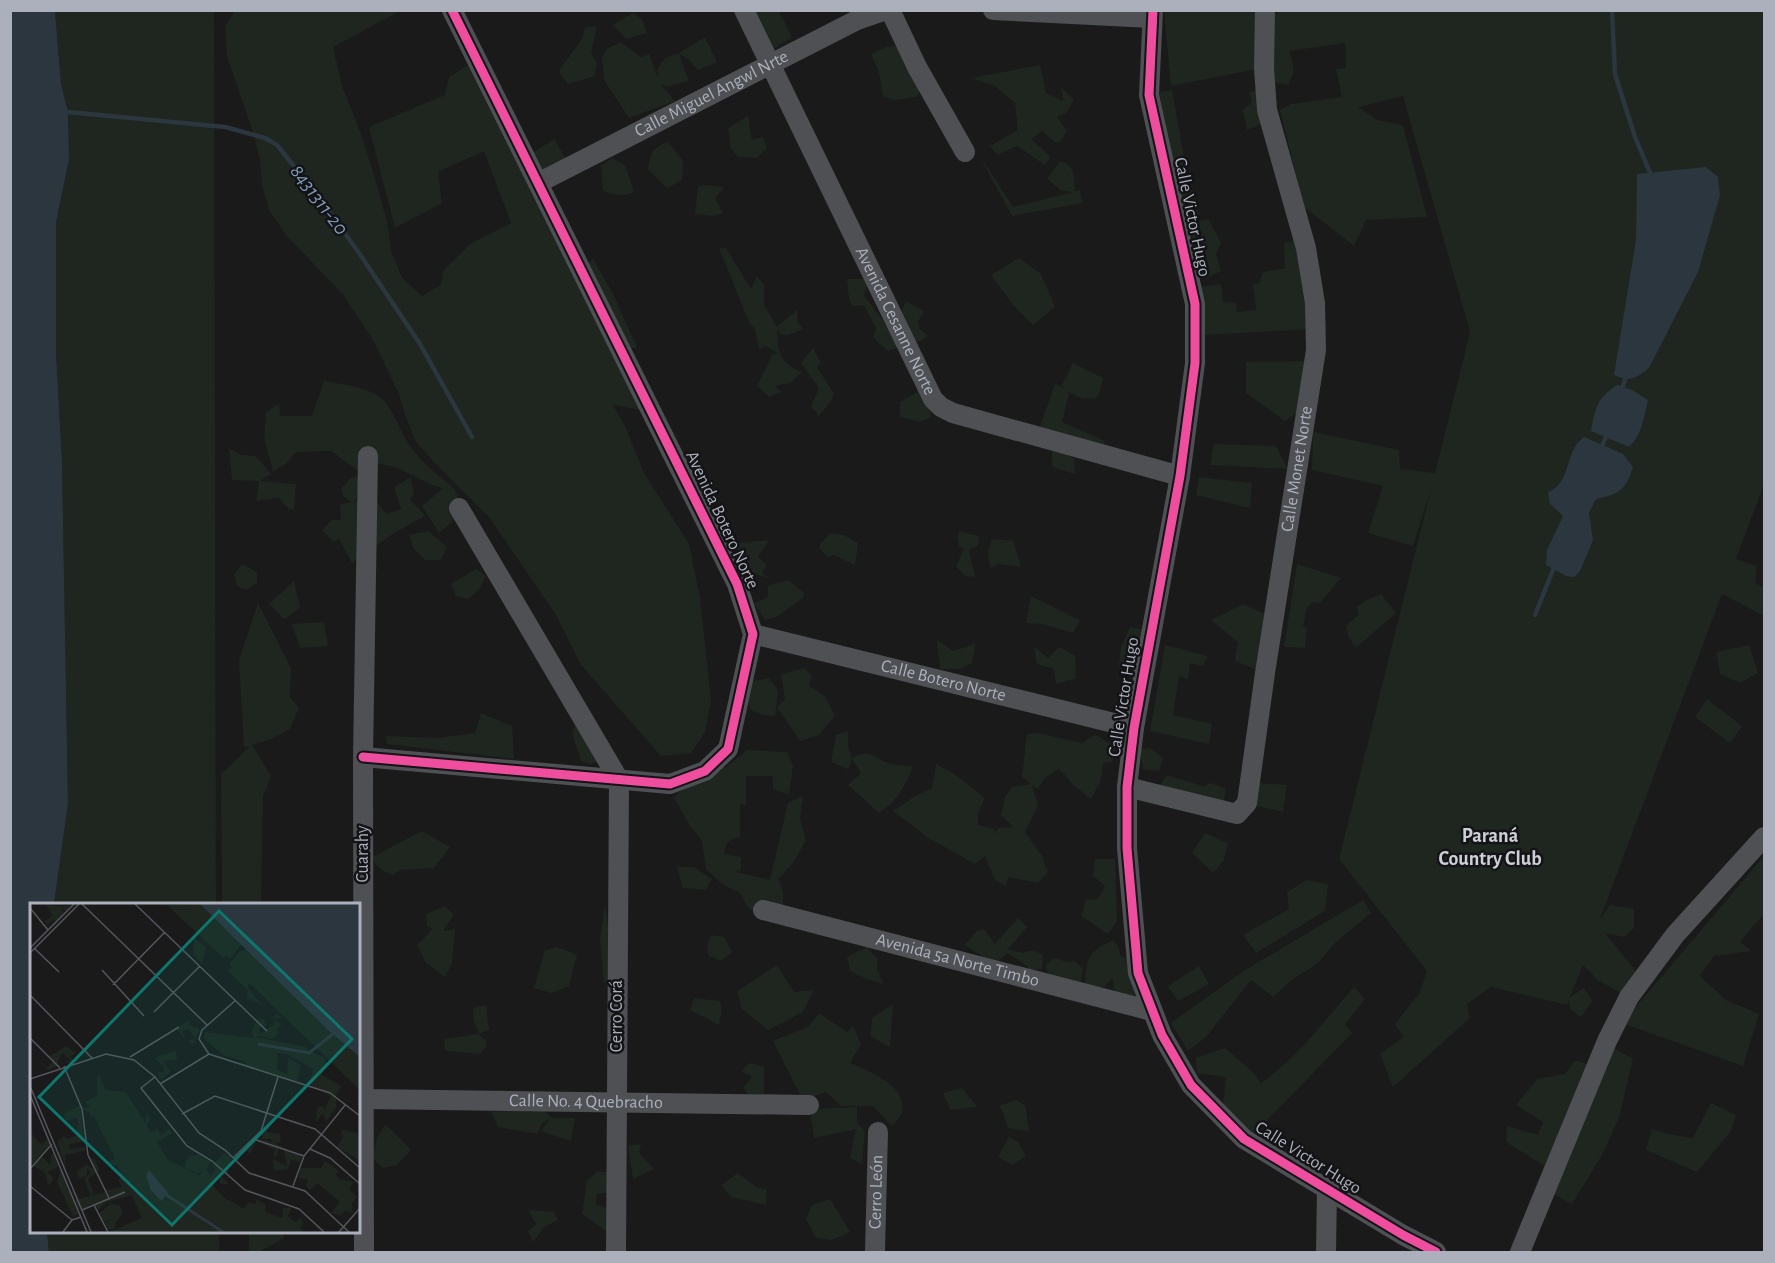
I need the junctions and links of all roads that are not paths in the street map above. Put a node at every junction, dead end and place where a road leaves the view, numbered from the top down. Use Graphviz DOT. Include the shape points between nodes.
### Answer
graph roads {
  1 [pos="452,10"];
  2 [pos="744,10"];
  3 [pos="888,10"];
  4 [pos="993,10"];
  5 [pos="1265,10"];
  6 [pos="1152,14"];
  7 [pos="770,64"];
  8 [pos="965,152"];
  9 [pos="538,183"];
  10 [pos="368,456"];
  11 [pos="1180,476"];
  12 [pos="459,508"];
  13 [pos="753,634"];
  14 [pos="1134,728"];
  15 [pos="363,758"];
  16 [pos="619,780"];
  17 [pos="1127,786"];
  18 [pos="1764,837"];
  19 [pos="763,910"];
  20 [pos="1152,1011"];
  21 [pos="364,1099"];
  22 [pos="616,1101"];
  23 [pos="809,1105"];
  24 [pos="878,1132"];
  25 [pos="1327,1189"];
  26 [pos="364,1252"];
  27 [pos="616,1252"];
  28 [pos="875,1252"];
  29 [pos="1326,1252"];
  30 [pos="1436,1252"];
  31 [pos="1520,1252"];
  1 -- 9 [label="street, Avenida Botero Norte"];
  2 -- 7 [label="street, Avenida Cesanne Norte"];
  3 -- 7 [label="street, Calle Miguel Angwl Nrte" via="857,20"];
  3 -- 8 [label="street"];
  4 -- 6 [label="street"];
  5 -- 17 [label="street, Calle Monet Norte" via="1267,110 1306,248 1316,303 1316,350 1247,803 1237,814"];
  6 -- 11 [label="street, Calle Victor Hugo" via="1149,96 1194,304 1195,363"];
  7 -- 9 [label="street, Calle Miguel Angwl Nrte"];
  7 -- 11 [label="street, Avenida Cesanne Norte" via="933,399 953,413"];
  9 -- 13 [label="street, Avenida Botero Norte" via="737,584"];
  10 -- 15 [label="street, Cuarahy"];
  11 -- 14 [label="street, Calle Victor Hugo"];
  12 -- 16 [label="street"];
  13 -- 14 [label="street, Calle Botero Norte"];
  13 -- 16 [label="street" via="728,749 718,761 705,771 670,784"];
  14 -- 17 [label="street, Calle Victor Hugo"];
  15 -- 16 [label="street"];
  15 -- 21 [label="street, Cuarahy"];
  16 -- 22 [label="street, Cerro Corá"];
  17 -- 20 [label="street, Calle Victor Hugo" via="1127,849 1138,973"];
  18 -- 31 [label="street" via="1675,935 1629,997"];
  19 -- 20 [label="street, Avenida 5a Norte Timbo"];
  20 -- 25 [label="street, Calle Victor Hugo" via="1161,1035 1191,1086 1244,1139"];
  21 -- 22 [label="street, Calle No. 4 Quebracho"];
  21 -- 26 [label="street, Cuarahy"];
  22 -- 23 [label="street, Calle No. 4 Quebracho"];
  22 -- 27 [label="street, Cerro Corá"];
  24 -- 28 [label="street, Cerro León"];
  25 -- 29 [label="street"];
  25 -- 30 [label="street, Calle Victor Hugo"];
}
